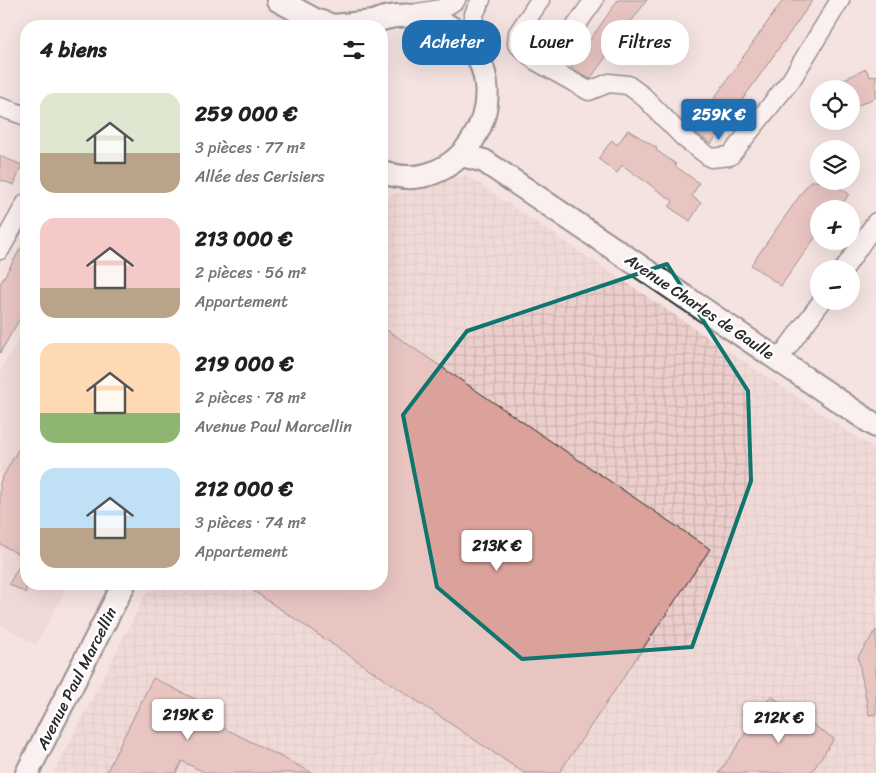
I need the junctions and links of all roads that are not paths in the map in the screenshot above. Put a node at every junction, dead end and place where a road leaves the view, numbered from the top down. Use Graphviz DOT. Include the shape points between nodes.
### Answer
graph roads {
  1 [pos="456,0"];
  2 [pos="481,0"];
  3 [pos="540,0"];
  4 [pos="594,0"];
  5 [pos="840,0"];
  6 [pos="281,3"];
  7 [pos="411,15"];
  8 [pos="301,20"];
  9 [pos="315,20"];
  10 [pos="380,20"];
  11 [pos="434,20"];
  12 [pos="474,20"];
  13 [pos="481,65"];
  14 [pos="552,71"];
  15 [pos="0,107"];
  16 [pos="20,114"];
  17 [pos="478,129"];
  18 [pos="462,155"];
  19 [pos="388,174"];
  20 [pos="524,188"];
  21 [pos="20,214"];
  22 [pos="876,222"];
  23 [pos="0,250"];
  24 [pos="850,260"];
  25 [pos="815,310"];
  26 [pos="779,360"];
  27 [pos="876,426"];
  28 [pos="121,590"];
  29 [pos="28,773"];
  1 -- 7 [label="street" via="442,9"];
  2 -- 12 [label="street"];
  3 -- 14 [label="street" via="518,33 517,44"];
  4 -- 14 [label="street"];
  5 -- 14 [label="street" via="791,80 730,156 711,158 684,138 628,85 609,83 589,92"];
  6 -- 8 [label="main road"];
  6 -- 9 [label="main road"];
  7 -- 10 [label="main road"];
  7 -- 11 [label="main road"];
  13 -- 17 [label="main road" via="488,91 486,113"];
  15 -- 16 [label="street"];
  17 -- 18 [label="main road"];
  17 -- 20 [label="main road, Avenue Charles de Gaulle"];
  18 -- 19 [label="main road" via="445,168 425,174"];
  18 -- 20 [label="main road, Avenue Charles de Gaulle" via="484,161"];
  20 -- 26 [label="main road, Avenue Charles de Gaulle"];
  21 -- 23 [label="street"];
  22 -- 24 [label="street"];
  25 -- 26 [label="street"];
  26 -- 27 [label="main road, Avenue Charles de Gaulle"];
  28 -- 29 [label="main road, Avenue Paul Marcellin"];
}
